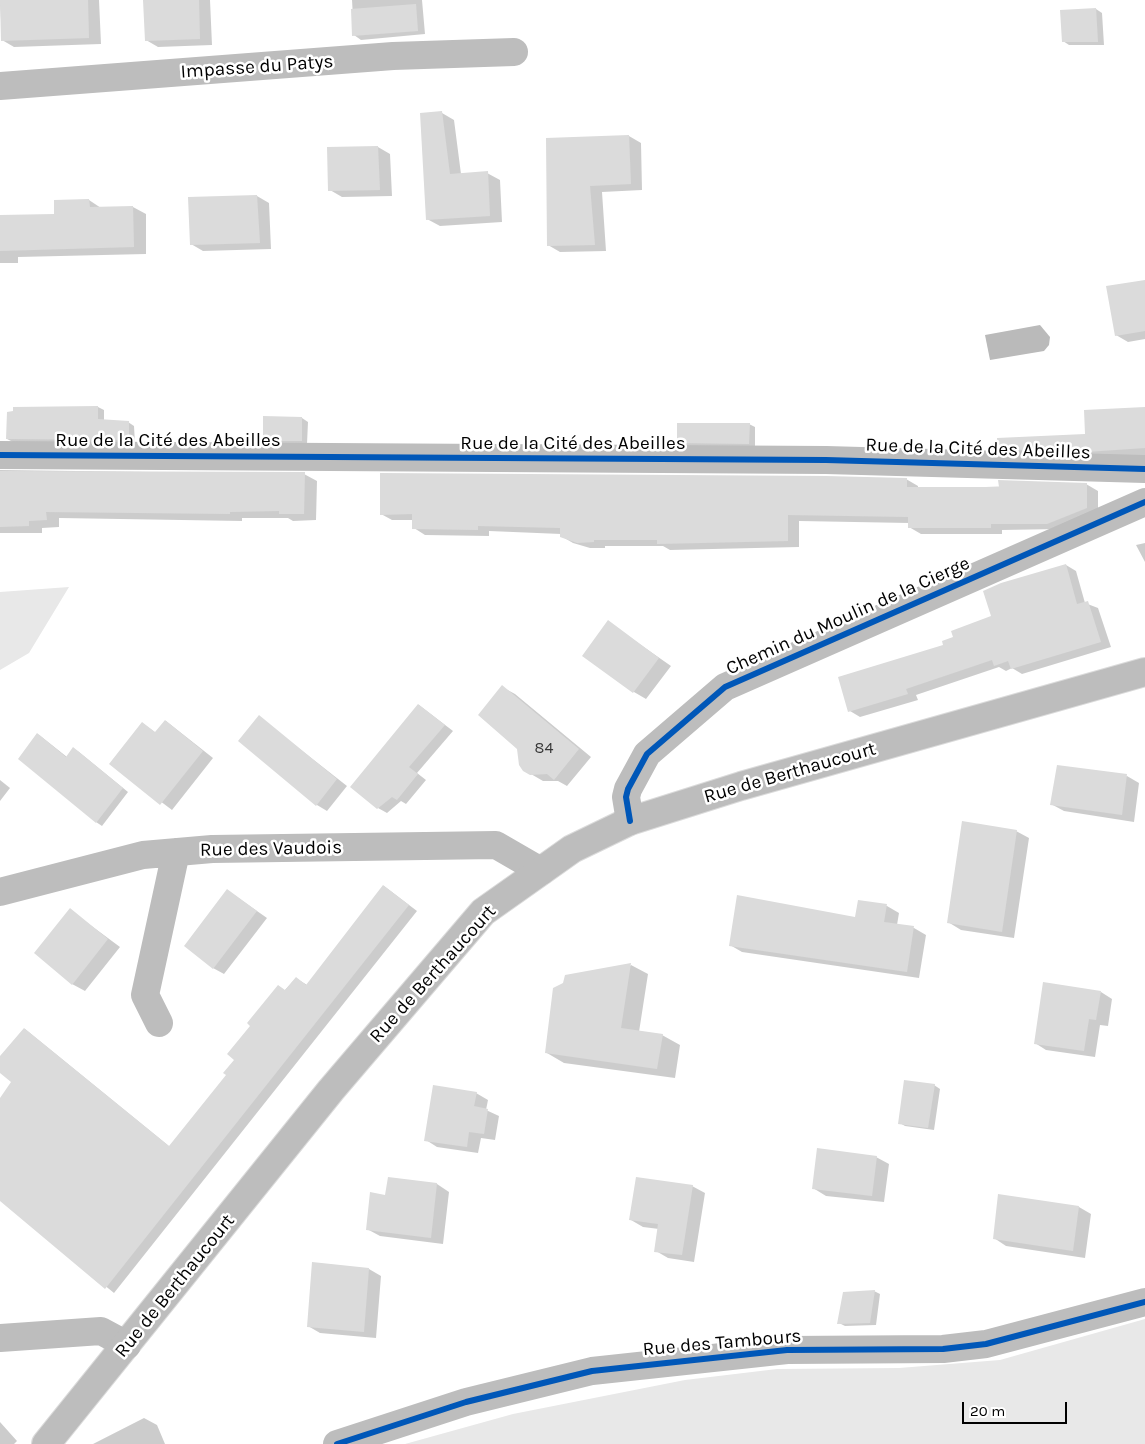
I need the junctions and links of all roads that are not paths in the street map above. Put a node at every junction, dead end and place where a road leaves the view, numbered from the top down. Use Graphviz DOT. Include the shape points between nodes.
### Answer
graph roads {
  1 [pos="514,52"];
  2 [pos="0,86"];
  3 [pos="0,455"];
  4 [pos="1145,469"];
  5 [pos="1145,502"];
  6 [pos="1145,672"];
  7 [pos="630,821"];
  8 [pos="176,852"];
  9 [pos="541,871"];
  10 [pos="0,892"];
  11 [pos="159,1023"];
  12 [pos="1145,1302"];
  13 [pos="0,1338"];
  14 [pos="127,1345"];
  15 [pos="46,1444"];
  16 [pos="338,1444"];
  1 -- 2 [label="street, Impasse du Patys" via="393,56"];
  3 -- 4 [label="street, Rue de la Cité des Abeilles" via="826,460"];
  5 -- 7 [label="street, Chemin du Moulin de la Cierge" via="726,687 647,754 628,789"];
  6 -- 7 [label="street, Rue de Berthaucourt" via="741,786"];
  7 -- 9 [label="street, Rue de Berthaucourt" via="572,849"];
  8 -- 9 [label="street, Rue des Vaudois" via="496,845"];
  8 -- 10 [label="street, Rue des Vaudois" via="143,855"];
  8 -- 11 [label="street" via="145,996"];
  9 -- 14 [label="street, Rue de Berthaucourt" via="483,912 331,1090"];
  12 -- 16 [label="street, Rue des Tambours" via="986,1344 943,1349 787,1350 592,1370 466,1402"];
  13 -- 14 [label="street" via="101,1330"];
  14 -- 15 [label="street, Rue de Berthaucourt"];
}
